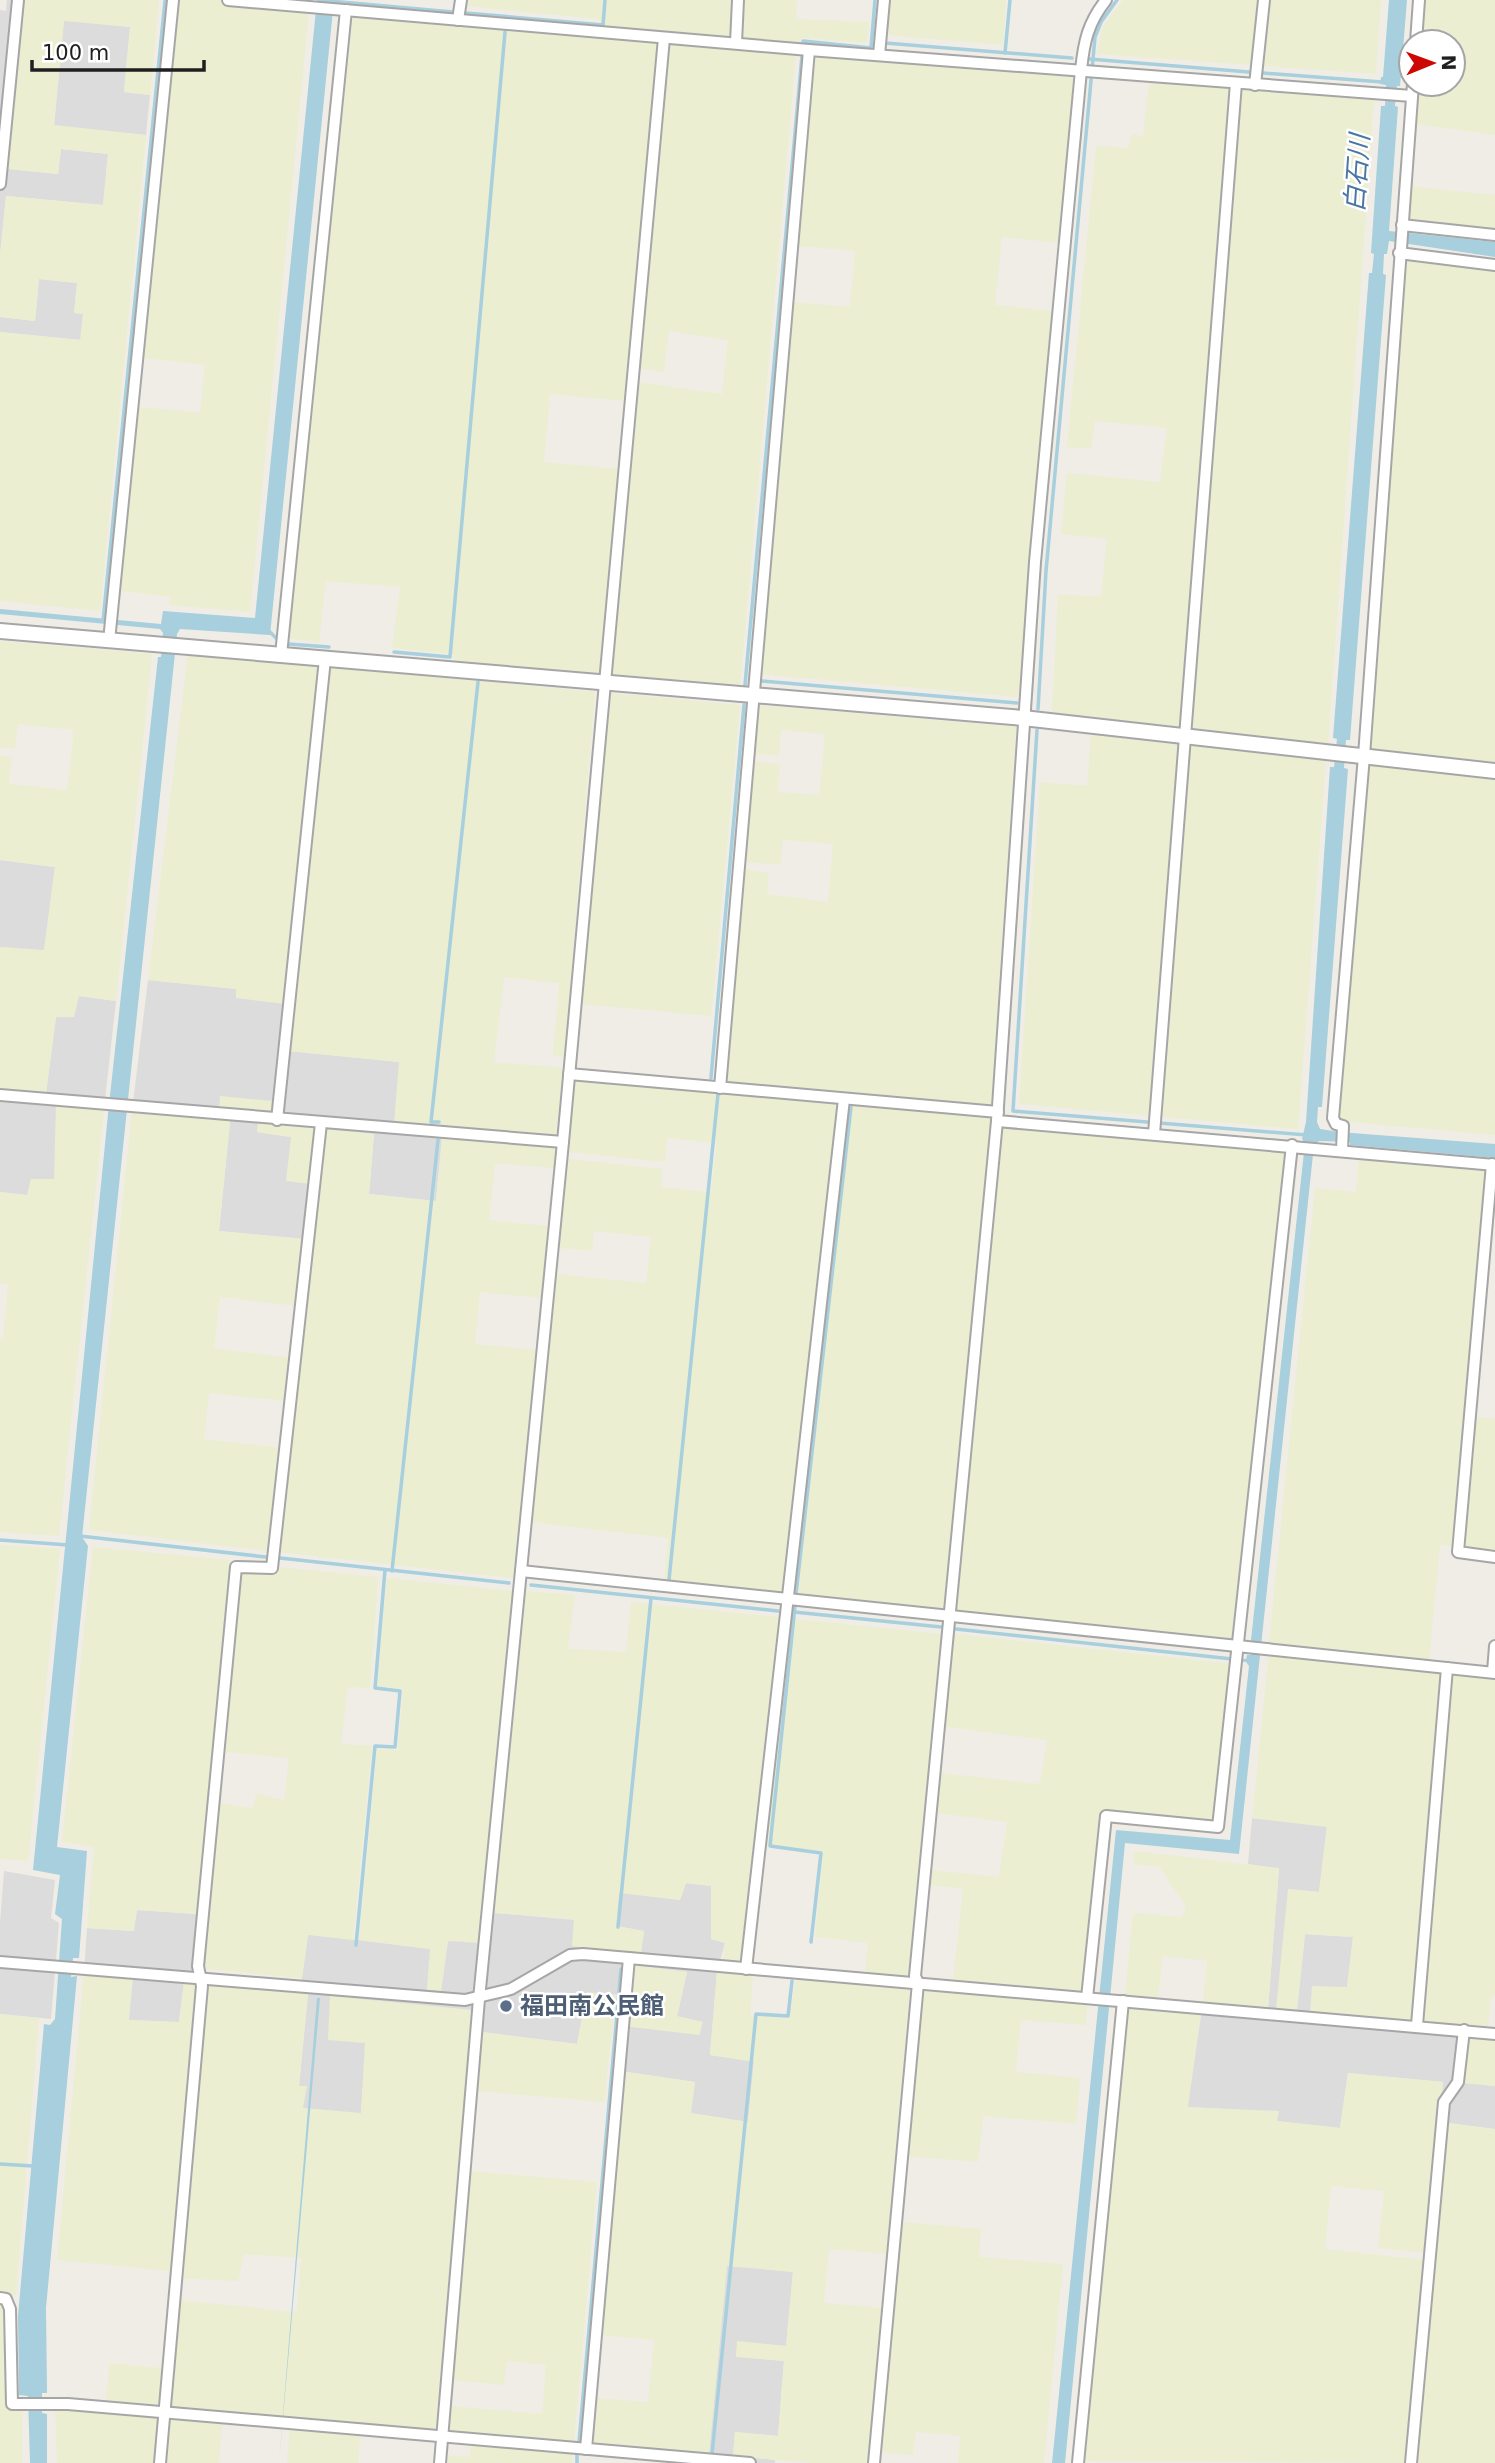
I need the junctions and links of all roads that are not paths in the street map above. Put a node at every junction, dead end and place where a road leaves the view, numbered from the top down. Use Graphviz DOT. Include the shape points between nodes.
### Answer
graph roads {
  1 [pos="18,0"];
  2 [pos="173,0"];
  3 [pos="228,0"];
  4 [pos="461,0"];
  5 [pos="738,0"];
  6 [pos="884,0"];
  7 [pos="1106,0"];
  8 [pos="1264,0"];
  9 [pos="1419,0"];
  10 [pos="307,5"];
  11 [pos="342,10"];
  12 [pos="458,20"];
  13 [pos="1417,28"];
  14 [pos="664,38"];
  15 [pos="736,43"];
  16 [pos="809,50"];
  17 [pos="879,55"];
  18 [pos="1089,71"];
  19 [pos="1236,83"];
  20 [pos="1255,85"];
  21 [pos="1397,95"];
  22 [pos="1412,98"];
  23 [pos="0,184"];
  24 [pos="1402,227"];
  25 [pos="1495,235"];
  26 [pos="1400,249"];
  27 [pos="1495,265"];
  28 [pos="110,628"];
  29 [pos="0,631"];
  30 [pos="281,655"];
  31 [pos="325,659"];
  32 [pos="605,683"];
  33 [pos="753,695"];
  34 [pos="1023,718"];
  35 [pos="1184,736"];
  36 [pos="1357,755"];
  37 [pos="1495,771"];
  38 [pos="569,1074"];
  39 [pos="720,1088"];
  40 [pos="0,1095"];
  41 [pos="844,1099"];
  42 [pos="998,1117"];
  43 [pos="276,1120"];
  44 [pos="321,1123"];
  45 [pos="1155,1127"];
  46 [pos="563,1142"];
  47 [pos="1295,1146"];
  48 [pos="1342,1150"];
  49 [pos="1494,1164"];
  50 [pos="1495,1557"];
  51 [pos="521,1571"];
  52 [pos="788,1600"];
  53 [pos="950,1616"];
  54 [pos="1495,1646"];
  55 [pos="1240,1653"];
  56 [pos="1447,1668"];
  57 [pos="1494,1672"];
  58 [pos="629,1958"];
  59 [pos="0,1962"];
  60 [pos="746,1969"];
  61 [pos="200,1976"];
  62 [pos="918,1983"];
  63 [pos="1093,1998"];
  64 [pos="479,1999"];
  65 [pos="1117,2000"];
  66 [pos="1416,2025"];
  67 [pos="1464,2030"];
  68 [pos="1495,2034"];
  69 [pos="0,2298"];
  70 [pos="164,2412"];
  71 [pos="442,2436"];
  72 [pos="586,2449"];
  73 [pos="160,2463"];
  74 [pos="440,2463"];
  75 [pos="750,2463"];
  76 [pos="874,2463"];
  77 [pos="1078,2463"];
  78 [pos="1411,2463"];
  1 -- 23 [label="street"];
  2 -- 28 [label="street"];
  3 -- 10 [label="street"];
  4 -- 12 [label="street"];
  5 -- 15 [label="street"];
  6 -- 17 [label="street"];
  7 -- 18 [label="street" via="1084,36"];
  8 -- 20 [label="street"];
  9 -- 13 [label="street"];
  10 -- 11 [label="street"];
  11 -- 12 [label="street"];
  11 -- 30 [label="street"];
  12 -- 14 [label="street"];
  14 -- 15 [label="street"];
  14 -- 32 [label="street"];
  15 -- 16 [label="street"];
  16 -- 17 [label="street"];
  16 -- 33 [label="street"];
  17 -- 18 [label="street"];
  18 -- 19 [label="street"];
  18 -- 34 [label="street"];
  19 -- 20 [label="street"];
  19 -- 35 [label="street"];
  20 -- 21 [label="street"];
  22 -- 24 [label="street"];
  24 -- 25 [label="street"];
  24 -- 26 [label="street"];
  26 -- 27 [label="street"];
  26 -- 36 [label="street"];
  28 -- 29 [label="street"];
  28 -- 30 [label="street" via="161,645"];
  30 -- 31 [label="street"];
  31 -- 32 [label="street"];
  31 -- 43 [label="street"];
  32 -- 33 [label="street"];
  32 -- 38 [label="street"];
  33 -- 34 [label="street"];
  33 -- 39 [label="street"];
  34 -- 35 [label="street"];
  34 -- 42 [label="street"];
  35 -- 36 [label="street"];
  35 -- 45 [label="street"];
  36 -- 37 [label="street"];
  36 -- 48 [label="street" via="1333,1118 1343,1126"];
  38 -- 39 [label="street"];
  38 -- 46 [label="street"];
  39 -- 41 [label="street"];
  40 -- 43 [label="street"];
  41 -- 42 [label="street"];
  41 -- 52 [label="street"];
  42 -- 45 [label="street"];
  42 -- 53 [label="street"];
  43 -- 44 [label="street"];
  44 -- 46 [label="street"];
  44 -- 61 [label="street" via="272,1568 236,1567"];
  45 -- 47 [label="street"];
  46 -- 51 [label="street"];
  47 -- 48 [label="street"];
  47 -- 55 [label="street"];
  48 -- 49 [label="street"];
  49 -- 50 [label="street" via="1458,1552"];
  51 -- 52 [label="street"];
  51 -- 64 [label="street"];
  52 -- 53 [label="street"];
  52 -- 60 [label="street"];
  53 -- 55 [label="street"];
  53 -- 62 [label="street" via="915,1976"];
  54 -- 57 [label="street"];
  55 -- 56 [label="street" via="1266,1648"];
  55 -- 63 [label="street" via="1218,1827 1106,1816"];
  56 -- 57 [label="street"];
  56 -- 66 [label="street"];
  58 -- 60 [label="street"];
  58 -- 64 [label="street" via="570,1955 511,1989"];
  58 -- 72 [label="street"];
  59 -- 61 [label="street"];
  60 -- 62 [label="street"];
  61 -- 64 [label="street" via="434,1999"];
  61 -- 70 [label="street"];
  62 -- 63 [label="street"];
  62 -- 76 [label="street"];
  63 -- 65 [label="street"];
  64 -- 71 [label="street"];
  65 -- 66 [label="street"];
  65 -- 77 [label="street"];
  66 -- 67 [label="street"];
  67 -- 68 [label="street"];
  67 -- 78 [label="street" via="1458,2082 1444,2102"];
  69 -- 70 [label="street" via="6,2299 10,2309 12,2404"];
  70 -- 71 [label="street"];
  70 -- 73 [label="street"];
  71 -- 72 [label="street"];
  71 -- 74 [label="street"];
  72 -- 75 [label="street"];
}
